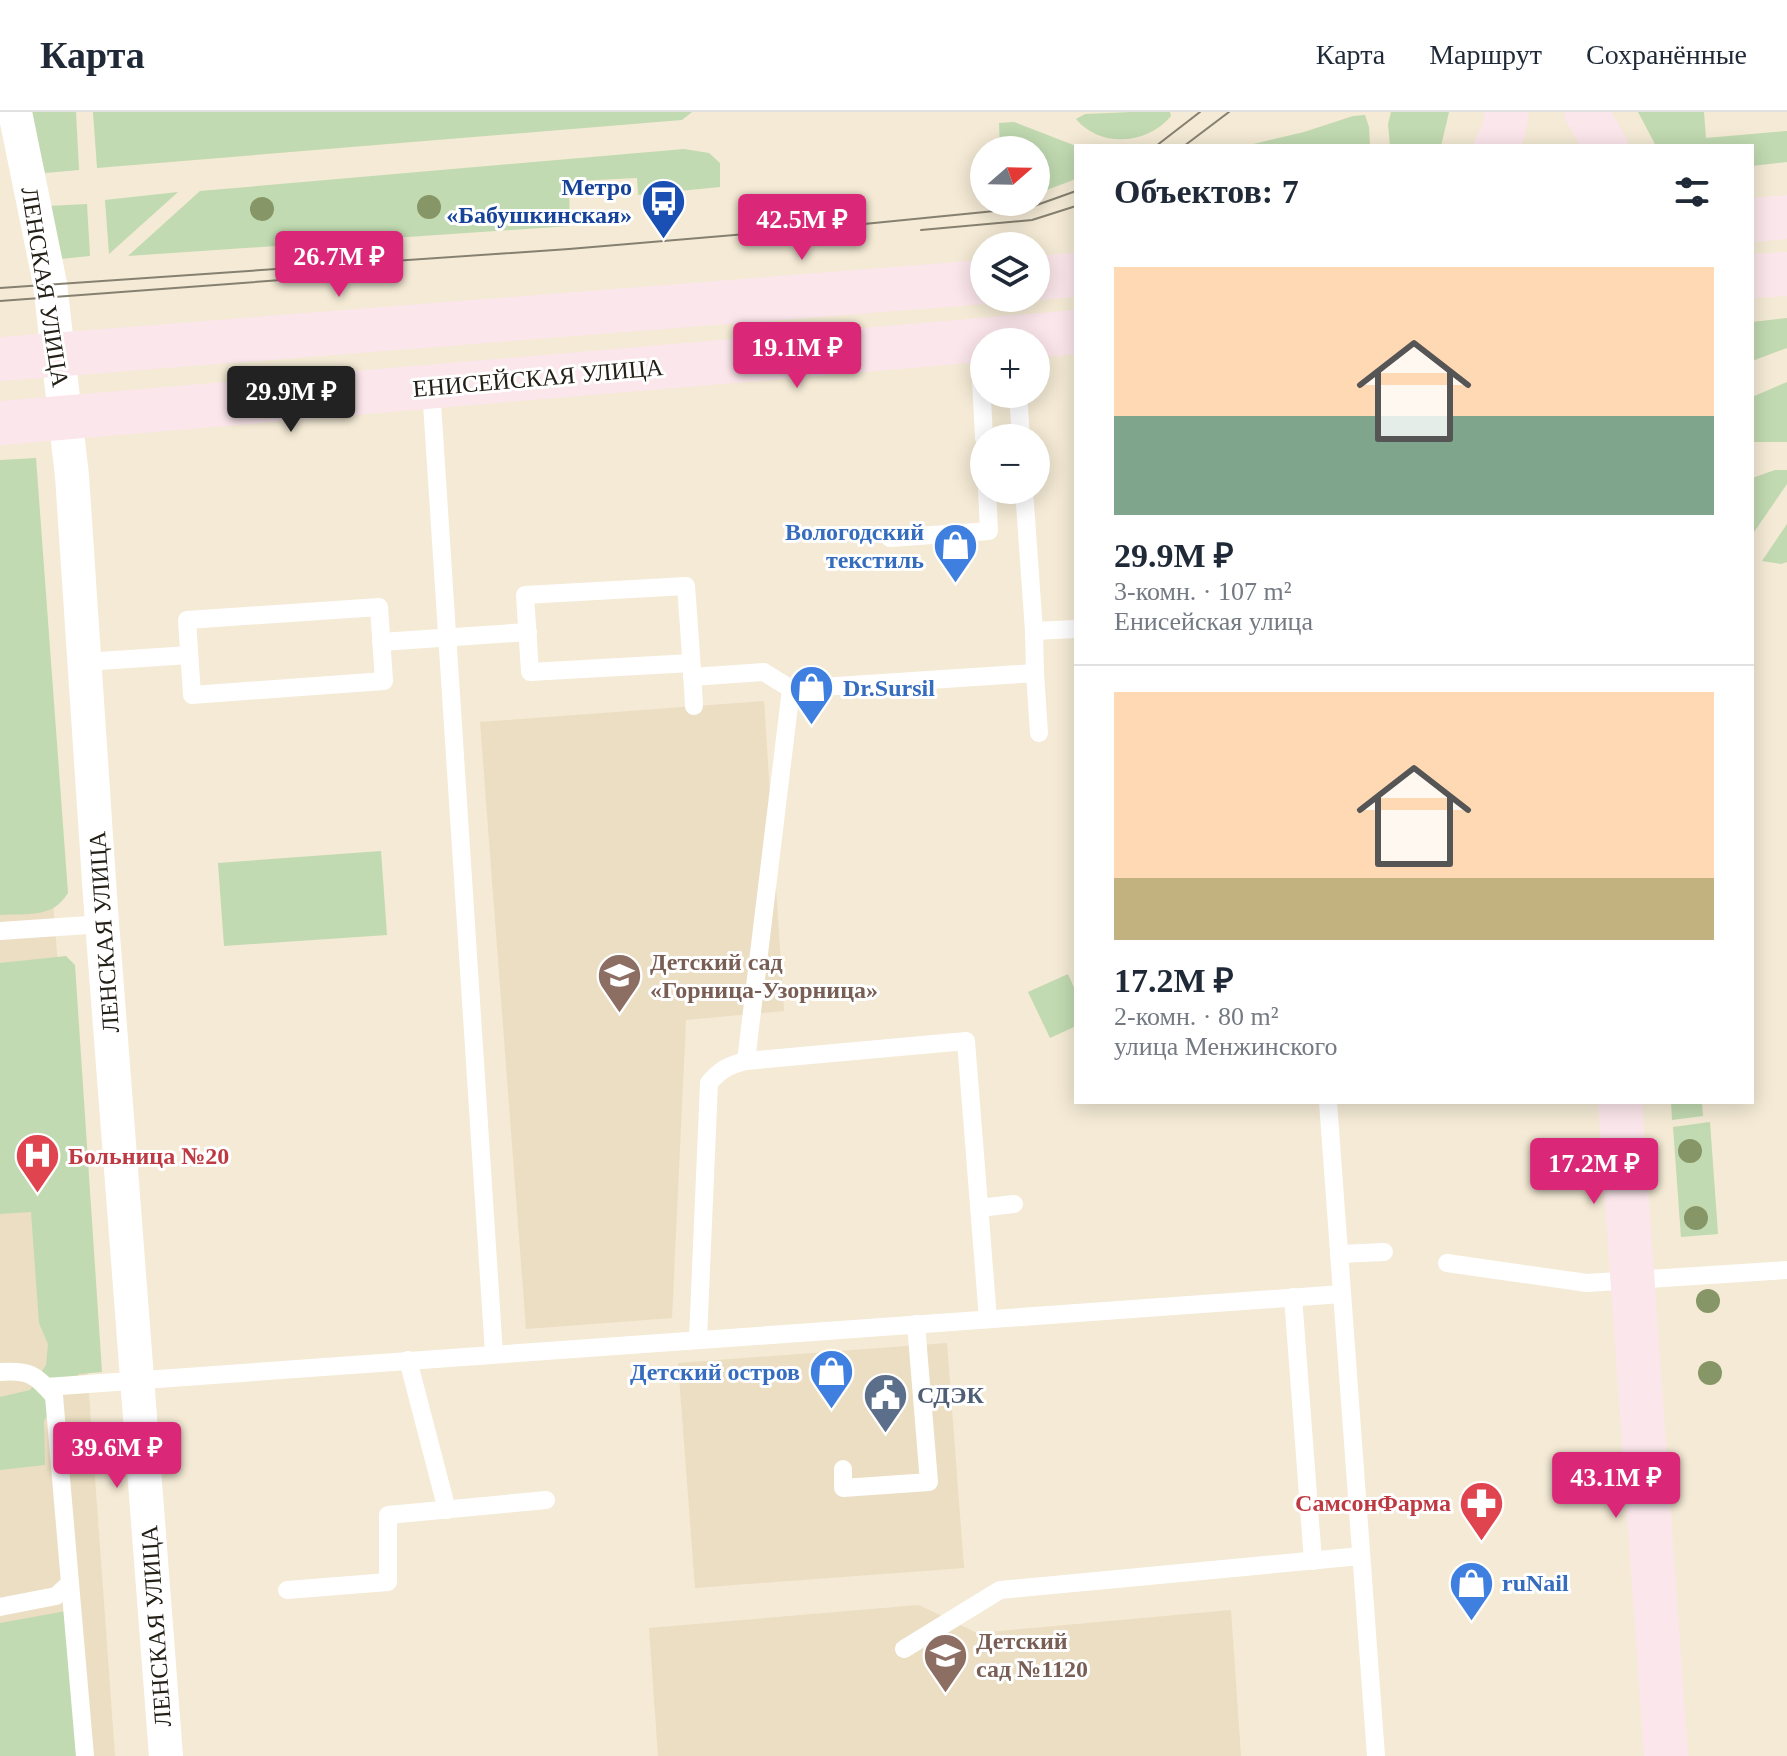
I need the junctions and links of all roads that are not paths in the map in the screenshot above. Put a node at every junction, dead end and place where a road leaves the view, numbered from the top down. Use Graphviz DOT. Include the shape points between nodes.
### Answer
graph roads {
  1 [pos="15,112"];
  2 [pos="1508,112"];
  3 [pos="1574,112"];
  4 [pos="1586,112"];
  5 [pos="1497,144"];
  6 [pos="1512,144"];
  7 [pos="1577,144"];
  8 [pos="1605,144"];
  9 [pos="1787,217"];
  10 [pos="1754,220"];
  11 [pos="1787,274"];
  12 [pos="1074,275"];
  13 [pos="1754,276"];
  14 [pos="1050,277"];
  15 [pos="970,283"];
  16 [pos="1074,332"];
  17 [pos="1050,335"];
  18 [pos="970,343"];
  19 [pos="59,356"];
  20 [pos="0,359"];
  21 [pos="431,388"];
  22 [pos="65,419"];
  23 [pos="0,423"];
  24 [pos="988,504"];
  25 [pos="1025,504"];
  26 [pos="890,538"];
  27 [pos="1074,629"];
  28 [pos="1034,631"];
  29 [pos="528,632"];
  30 [pos="447,638"];
  31 [pos="381,642"];
  32 [pos="189,655"];
  33 [pos="84,662"];
  34 [pos="692,670"];
  35 [pos="1035,673"];
  36 [pos="791,689"];
  37 [pos="694,706"];
  38 [pos="1039,733"];
  39 [pos="103,924"];
  40 [pos="0,931"];
  41 [pos="746,1061"];
  42 [pos="1328,1104"];
  43 [pos="1620,1104"];
  44 [pos="1014,1204"];
  45 [pos="979,1208"];
  46 [pos="1384,1252"];
  47 [pos="1339,1254"];
  48 [pos="1447,1263"];
  49 [pos="1787,1270"];
  50 [pos="1634,1280"];
  51 [pos="1342,1294"];
  52 [pos="1293,1297"];
  53 [pos="988,1319"];
  54 [pos="916,1324"];
  55 [pos="698,1339"];
  56 [pos="494,1354"];
  57 [pos="408,1360"];
  58 [pos="0,1372"];
  59 [pos="138,1379"];
  60 [pos="46,1387"];
  61 [pos="843,1469"];
  62 [pos="546,1500"];
  63 [pos="447,1510"];
  64 [pos="1361,1556"];
  65 [pos="1313,1561"];
  66 [pos="70,1583"];
  67 [pos="287,1590"];
  68 [pos="0,1607"];
  69 [pos="904,1649"];
  70 [pos="85,1756"];
  71 [pos="166,1756"];
  72 [pos="1376,1756"];
  73 [pos="1666,1756"];
  1 -- 19 [label="street, ЛЕНСКАЯ УЛИЦА"];
  2 -- 5 [label="main road"];
  2 -- 6 [label="main road"];
  3 -- 7 [label="main road"];
  4 -- 8 [label="main road"];
  9 -- 10 [label="main road"];
  11 -- 13 [label="main road"];
  12 -- 14 [label="main road"];
  15 -- 19 [label="main road"];
  16 -- 17 [label="main road, ЕНИСЕЙСКАЯ УЛИЦА"];
  18 -- 21 [label="main road, ЕНИСЕЙСКАЯ УЛИЦА"];
  19 -- 20 [label="main road"];
  19 -- 22 [label="street, ЛЕНСКАЯ УЛИЦА"];
  21 -- 22 [label="main road, ЕНИСЕЙСКАЯ УЛИЦА"];
  21 -- 30 [label="lane"];
  22 -- 23 [label="main road, ЕНИСЕЙСКАЯ УЛИЦА"];
  22 -- 33 [label="street, ЛЕНСКАЯ УЛИЦА"];
  24 -- 26 [label="lane" via="989,531"];
  25 -- 28 [label="lane"];
  27 -- 28 [label="lane"];
  28 -- 35 [label="lane"];
  29 -- 30 [label="lane"];
  29 -- 34 [label="lane" via="530,672"];
  29 -- 34 [label="lane" via="525,595 686,586"];
  30 -- 31 [label="lane"];
  30 -- 56 [label="lane"];
  31 -- 32 [label="lane" via="379,607 187,620"];
  31 -- 32 [label="lane" via="384,681 192,695"];
  32 -- 33 [label="lane"];
  33 -- 39 [label="street, ЛЕНСКАЯ УЛИЦА"];
  34 -- 36 [label="lane" via="764,672"];
  34 -- 37 [label="lane"];
  35 -- 36 [label="lane"];
  35 -- 38 [label="lane"];
  36 -- 41 [label="lane"];
  39 -- 40 [label="lane"];
  39 -- 59 [label="street, ЛЕНСКАЯ УЛИЦА"];
  41 -- 45 [label="lane" via="966,1041"];
  41 -- 55 [label="lane" via="718,1072 709,1083"];
  42 -- 47 [label="lane"];
  43 -- 50 [label="main road"];
  44 -- 45 [label="lane"];
  45 -- 53 [label="lane"];
  46 -- 47 [label="lane"];
  47 -- 51 [label="lane"];
  48 -- 50 [label="lane" via="1587,1283"];
  49 -- 50 [label="lane"];
  50 -- 73 [label="main road"];
  51 -- 52 [label="lane"];
  51 -- 64 [label="lane"];
  52 -- 53 [label="lane"];
  52 -- 65 [label="lane"];
  53 -- 54 [label="lane"];
  54 -- 55 [label="lane"];
  54 -- 61 [label="lane" via="929,1482 843,1488"];
  55 -- 56 [label="lane"];
  56 -- 57 [label="lane"];
  57 -- 59 [label="lane"];
  57 -- 63 [label="lane"];
  58 -- 60 [label="lane" via="21,1370"];
  59 -- 60 [label="lane"];
  59 -- 71 [label="street, ЛЕНСКАЯ УЛИЦА"];
  60 -- 66 [label="lane" via="54,1396"];
  62 -- 63 [label="lane"];
  63 -- 67 [label="lane" via="388,1515 388,1582"];
  64 -- 65 [label="lane"];
  64 -- 72 [label="lane"];
  65 -- 69 [label="lane" via="1000,1590"];
  66 -- 68 [label="lane" via="56,1596"];
  66 -- 70 [label="lane"];
}
